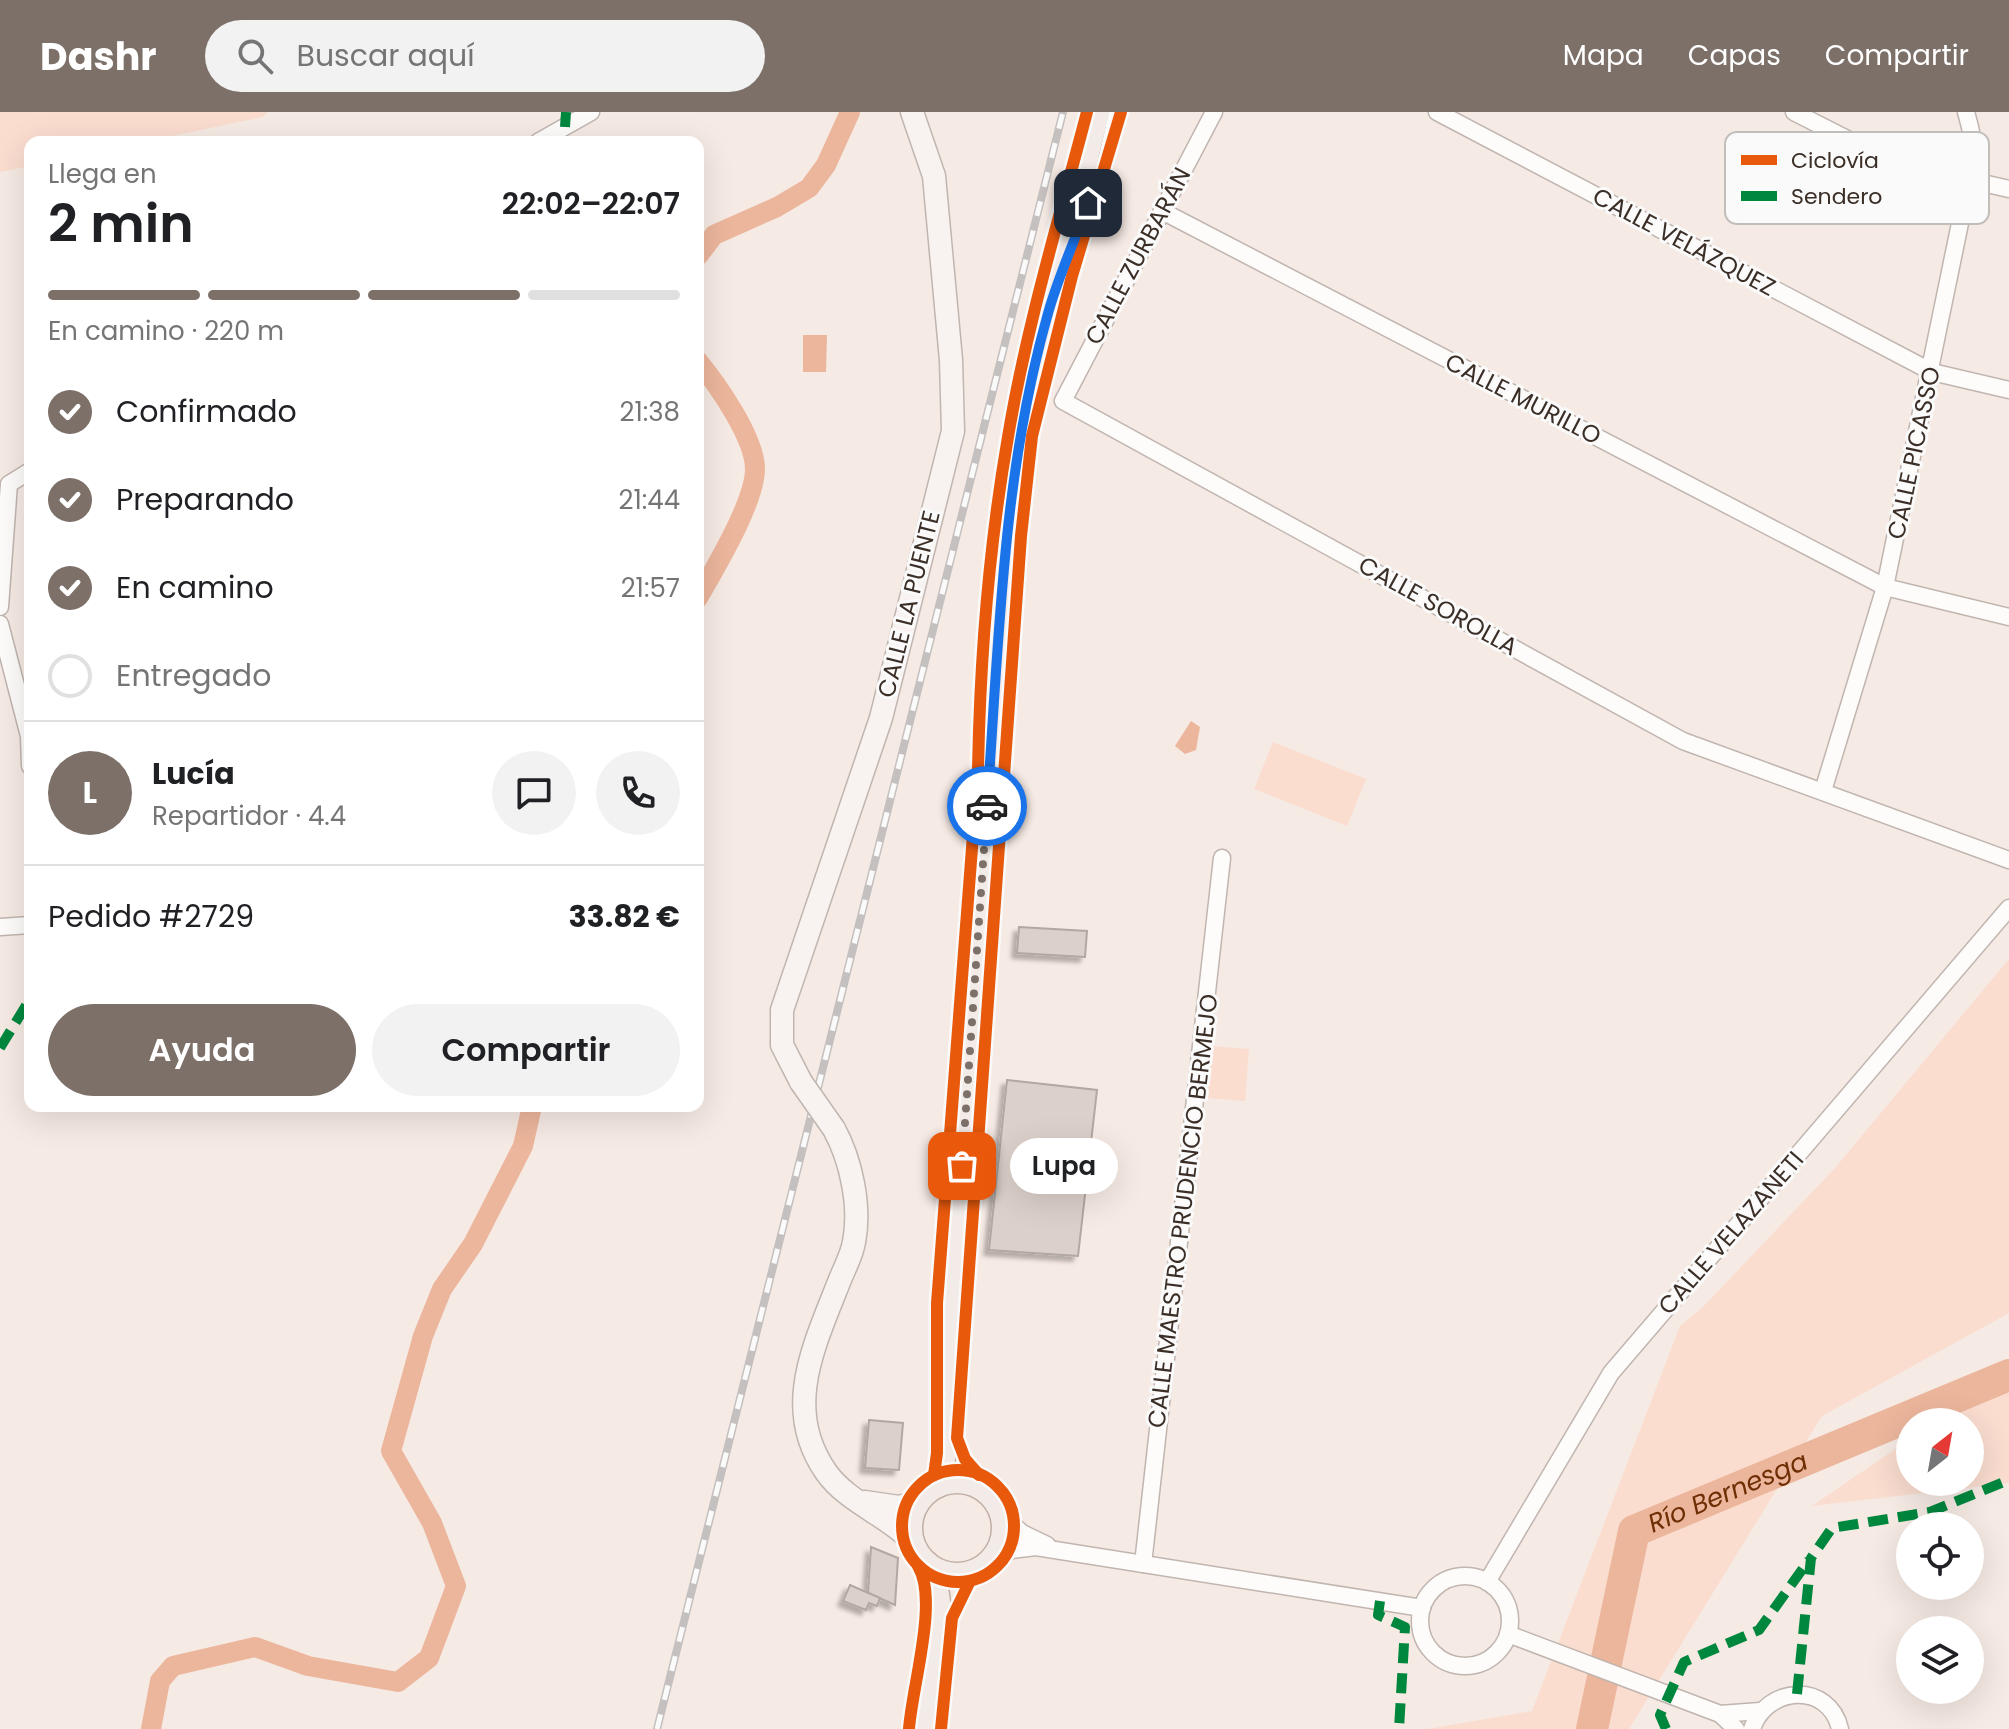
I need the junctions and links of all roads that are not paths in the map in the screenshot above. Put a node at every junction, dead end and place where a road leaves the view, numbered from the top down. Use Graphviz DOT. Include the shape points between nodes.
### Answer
graph roads {
  1 [pos="591,112"];
  2 [pos="912,112"];
  3 [pos="1097,112"];
  4 [pos="1113,112"];
  5 [pos="1214,112"];
  6 [pos="1437,112"];
  7 [pos="1794,112"];
  8 [pos="1966,112"];
  9 [pos="1833,132"];
  10 [pos="1972,132"];
  11 [pos="549,136"];
  12 [pos="1989,184"];
  13 [pos="2009,189"];
  14 [pos="1162,211"];
  15 [pos="1960,224"];
  16 [pos="1047,316"];
  17 [pos="1932,372"];
  18 [pos="2009,390"];
  19 [pos="1063,401"];
  20 [pos="24,475"];
  21 [pos="1885,587"];
  22 [pos="0,607"];
  23 [pos="2009,617"];
  24 [pos="0,624"];
  25 [pos="24,717"];
  26 [pos="1823,791"];
  27 [pos="1222,858"];
  28 [pos="2009,860"];
  29 [pos="2009,908"];
  30 [pos="24,925"];
  31 [pos="0,927"];
  32 [pos="949,1426"];
  33 [pos="938,1485"];
  34 [pos="982,1489"];
  35 [pos="856,1499"];
  36 [pos="918,1502"];
  37 [pos="1001,1514"];
  38 [pos="912,1541"];
  39 [pos="1055,1550"];
  40 [pos="992,1559"];
  41 [pos="926,1563"];
  42 [pos="1143,1564"];
  43 [pos="965,1574"];
  44 [pos="1487,1582"];
  45 [pos="1422,1608"];
  46 [pos="940,1616"];
  47 [pos="1508,1634"];
  48 [pos="1760,1711"];
  49 [pos="1720,1714"];
  50 [pos="926,1729"];
  51 [pos="1736,1729"];
  52 [pos="1752,1729"];
  53 [pos="1840,1729"];
  1 -- 11 [label="street"];
  2 -- 35 [label="street, CALLE LA PUENTE, bridge" via="934,176 953,431 881,718 782,1010 782,1045 845,1150 855,1207 854,1242 816,1343 802,1401 806,1436 827,1474"];
  3 -- 16 [label="main road"];
  4 -- 16 [label="lane" via="1099,175"];
  5 -- 14 [label="street, CALLE ZURBARÁN"];
  6 -- 17 [label="street, CALLE VELÁZQUEZ"];
  7 -- 9 [label="street"];
  8 -- 10 [label="street, CALLE PICASSO"];
  12 -- 13 [label="street"];
  14 -- 19 [label="street, CALLE ZURBARÁN"];
  14 -- 21 [label="street, CALLE MURILLO"];
  15 -- 17 [label="street, CALLE PICASSO"];
  16 -- 32 [label="main road" via="1016,458 1007,528 955,1269"];
  17 -- 18 [label="street, CALLE VELÁZQUEZ"];
  17 -- 21 [label="street, CALLE PICASSO"];
  19 -- 26 [label="street, CALLE SOROLLA" via="1683,741"];
  20 -- 22 [label="street" via="9,484"];
  21 -- 23 [label="street, CALLE MURILLO"];
  21 -- 26 [label="street, CALLE PICASSO"];
  24 -- 25 [label="street"];
  26 -- 28 [label="street, CALLE SOROLLA"];
  27 -- 42 [label="street, CALLE MAESTRO PRUDENCIO BERMEJO"];
  29 -- 44 [label="street, CALLE VELAZANETI" via="1611,1373"];
  30 -- 31 [label="street"];
  32 -- 33 [label="main road"];
  32 -- 34 [label="main road" via="960,1463"];
  33 -- 34 [label="main road" via="960,1481"];
  33 -- 36 [label="main road"];
  34 -- 37 [label="main road"];
  35 -- 36 [label="street" via="885,1507"];
  35 -- 38 [label="street, CALLE LA PUENTE"];
  36 -- 38 [label="main road" via="910,1521"];
  37 -- 39 [label="street" via="1022,1533"];
  37 -- 40 [label="main road" via="1001,1543"];
  38 -- 41 [label="main road"];
  39 -- 40 [label="street" via="1012,1550"];
  39 -- 42 [label="street"];
  40 -- 43 [label="main road"];
  41 -- 43 [label="main road" via="944,1573"];
  41 -- 46 [label="main road" via="937,1588"];
  42 -- 45 [label="street"];
  43 -- 46 [label="main road"];
  44 -- 45 [label="street" via="1448,1579 1427,1596"];
  44 -- 47 [label="street" via="1506,1604"];
  45 -- 47 [label="street" via="1420,1622 1429,1648 1452,1664 1479,1664 1502,1647"];
  46 -- 50 [label="main road"];
  47 -- 49 [label="street"];
  48 -- 49 [label="street"];
  48 -- 52 [label="street"];
  48 -- 53 [label="street" via="1787,1695 1811,1696 1832,1711"];
  49 -- 51 [label="street"];
}
